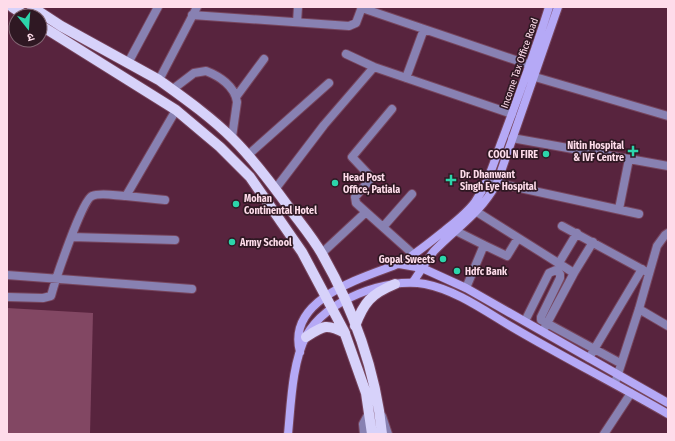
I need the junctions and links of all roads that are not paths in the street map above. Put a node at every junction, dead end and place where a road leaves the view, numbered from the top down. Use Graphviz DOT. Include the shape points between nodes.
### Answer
graph roads {
  1 [pos="32,7"];
  2 [pos="158,7"];
  3 [pos="196,7"];
  4 [pos="298,7"];
  5 [pos="362,7"];
  6 [pos="558,7"];
  7 [pos="547,8"];
  8 [pos="192,15"];
  9 [pos="298,22"];
  10 [pos="424,29"];
  11 [pos="48,30"];
  12 [pos="540,47"];
  13 [pos="346,54"];
  14 [pos="264,59"];
  15 [pos="128,63"];
  16 [pos="530,65"];
  17 [pos="374,66"];
  18 [pos="535,77"];
  19 [pos="406,78"];
  20 [pos="159,80"];
  21 [pos="329,83"];
  22 [pos="172,89"];
  23 [pos="236,97"];
  24 [pos="392,109"];
  25 [pos="176,110"];
  26 [pos="512,114"];
  27 [pos="668,116"];
  28 [pos="232,137"];
  29 [pos="512,138"];
  30 [pos="248,155"];
  31 [pos="629,159"];
  32 [pos="668,166"];
  33 [pos="488,181"];
  34 [pos="497,183"];
  35 [pos="276,188"];
  36 [pos="412,194"];
  37 [pos="126,196"];
  38 [pos="164,200"];
  39 [pos="619,210"];
  40 [pos="366,212"];
  41 [pos="477,212"];
  42 [pos="639,214"];
  43 [pos="562,226"];
  44 [pos="383,227"];
  45 [pos="456,232"];
  46 [pos="577,233"];
  47 [pos="668,233"];
  48 [pos="72,237"];
  49 [pos="518,238"];
  50 [pos="175,240"];
  51 [pos="593,242"];
  52 [pos="484,244"];
  53 [pos="322,253"];
  54 [pos="413,254"];
  55 [pos="559,263"];
  56 [pos="399,264"];
  57 [pos="422,268"];
  58 [pos="642,269"];
  59 [pos="574,273"];
  60 [pos="649,273"];
  61 [pos="7,275"];
  62 [pos="56,279"];
  63 [pos="413,282"];
  64 [pos="395,284"];
  65 [pos="339,287"];
  66 [pos="466,288"];
  67 [pos="192,289"];
  68 [pos="7,296"];
  69 [pos="326,296"];
  70 [pos="344,300"];
  71 [pos="332,309"];
  72 [pos="639,309"];
  73 [pos="524,321"];
  74 [pos="355,326"];
  75 [pos="668,326"];
  76 [pos="545,328"];
  77 [pos="345,333"];
  78 [pos="306,337"];
  79 [pos="594,349"];
  80 [pos="300,352"];
  81 [pos="589,358"];
  82 [pos="620,363"];
  83 [pos="617,373"];
  84 [pos="615,383"];
  85 [pos="631,393"];
  86 [pos="668,403"];
  87 [pos="374,412"];
  88 [pos="668,414"];
  89 [pos="288,434"];
  90 [pos="364,434"];
  91 [pos="372,434"];
  92 [pos="382,434"];
  93 [pos="388,434"];
  94 [pos="604,434"];
  1 -- 15 [label="main road"];
  2 -- 15 [label="street"];
  3 -- 8 [label="street"];
  4 -- 9 [label="street"];
  5 -- 9 [label="street" via="356,22 349,26"];
  5 -- 10 [label="street"];
  6 -- 12 [label="main road"];
  7 -- 12 [label="main road, Income Tax Office Road"];
  8 -- 9 [label="street"];
  8 -- 20 [label="street"];
  10 -- 16 [label="street"];
  10 -- 19 [label="street"];
  11 -- 25 [label="main road"];
  12 -- 16 [label="main road, Income Tax Office Road"];
  12 -- 18 [label="main road"];
  13 -- 17 [label="street"];
  14 -- 23 [label="street"];
  15 -- 20 [label="main road"];
  16 -- 26 [label="main road, Income Tax Office Road"];
  17 -- 19 [label="street"];
  17 -- 35 [label="street" via="324,125"];
  18 -- 27 [label="street"];
  18 -- 29 [label="main road"];
  19 -- 26 [label="street"];
  20 -- 22 [label="main road"];
  21 -- 30 [label="street"];
  22 -- 23 [label="street" via="194,73 206,71 231,87"];
  22 -- 28 [label="main road"];
  23 -- 28 [label="street"];
  24 -- 40 [label="street" via="352,157 369,175 369,181 355,197 356,203"];
  25 -- 37 [label="street"];
  25 -- 69 [label="main road" via="220,147 250,177 302,252"];
  26 -- 33 [label="main road, Income Tax Office Road"];
  28 -- 30 [label="main road"];
  29 -- 31 [label="street"];
  29 -- 34 [label="main road"];
  30 -- 35 [label="main road"];
  31 -- 32 [label="street"];
  31 -- 39 [label="street"];
  33 -- 34 [label="street"];
  33 -- 54 [label="main road, Income Tax Office Road" via="467,212"];
  34 -- 39 [label="street"];
  34 -- 41 [label="main road" via="485,204"];
  35 -- 53 [label="main road"];
  36 -- 44 [label="street"];
  37 -- 38 [label="street"];
  37 -- 48 [label="street" via="96,195 89,198"];
  39 -- 42 [label="street"];
  40 -- 44 [label="street"];
  40 -- 53 [label="street"];
  41 -- 45 [label="main road"];
  41 -- 49 [label="street"];
  43 -- 46 [label="street"];
  44 -- 54 [label="street"];
  45 -- 52 [label="street"];
  45 -- 57 [label="main road" via="433,252"];
  46 -- 51 [label="street"];
  46 -- 55 [label="street"];
  47 -- 60 [label="street" via="657,246"];
  48 -- 50 [label="street"];
  48 -- 62 [label="street"];
  49 -- 52 [label="street" via="507,256"];
  49 -- 55 [label="street"];
  51 -- 58 [label="street"];
  51 -- 59 [label="street"];
  52 -- 66 [label="street"];
  53 -- 65 [label="main road"];
  54 -- 56 [label="main road, Income Tax Office Road"];
  55 -- 59 [label="street"];
  56 -- 57 [label="main road"];
  56 -- 65 [label="main road, Income Tax Office Road"];
  57 -- 63 [label="main road"];
  57 -- 66 [label="main road"];
  58 -- 60 [label="street"];
  58 -- 79 [label="street"];
  59 -- 76 [label="street"];
  60 -- 72 [label="street"];
  61 -- 62 [label="street"];
  62 -- 67 [label="street"];
  62 -- 68 [label="street" via="48,298"];
  63 -- 64 [label="main road"];
  63 -- 84 [label="main road" via="440,289 484,310"];
  64 -- 70 [label="main road"];
  64 -- 74 [label="main road" via="379,291 368,300"];
  65 -- 69 [label="main road, Income Tax Office Road"];
  65 -- 70 [label="main road"];
  66 -- 73 [label="main road"];
  69 -- 71 [label="main road"];
  69 -- 80 [label="main road, Income Tax Office Road" via="302,322 298,333"];
  70 -- 71 [label="main road"];
  70 -- 74 [label="main road"];
  71 -- 77 [label="main road"];
  71 -- 78 [label="main road" via="317,321"];
  72 -- 75 [label="street"];
  72 -- 82 [label="street"];
  73 -- 76 [label="main road"];
  73 -- 76 [label="street" via="549,273 556,270 560,278 541,317"];
  74 -- 87 [label="main road" via="370,368"];
  76 -- 79 [label="street"];
  76 -- 81 [label="main road"];
  77 -- 78 [label="main road" via="334,327 325,326"];
  77 -- 87 [label="main road"];
  78 -- 80 [label="main road"];
  79 -- 81 [label="street"];
  79 -- 82 [label="street"];
  80 -- 89 [label="main road" via="293,386"];
  81 -- 83 [label="main road"];
  82 -- 83 [label="street"];
  83 -- 84 [label="street"];
  83 -- 86 [label="main road"];
  84 -- 85 [label="main road"];
  85 -- 88 [label="main road"];
  85 -- 94 [label="street"];
  87 -- 90 [label="street" via="363,424"];
  87 -- 91 [label="main road"];
  87 -- 92 [label="main road"];
  87 -- 93 [label="street" via="385,422"];
}
